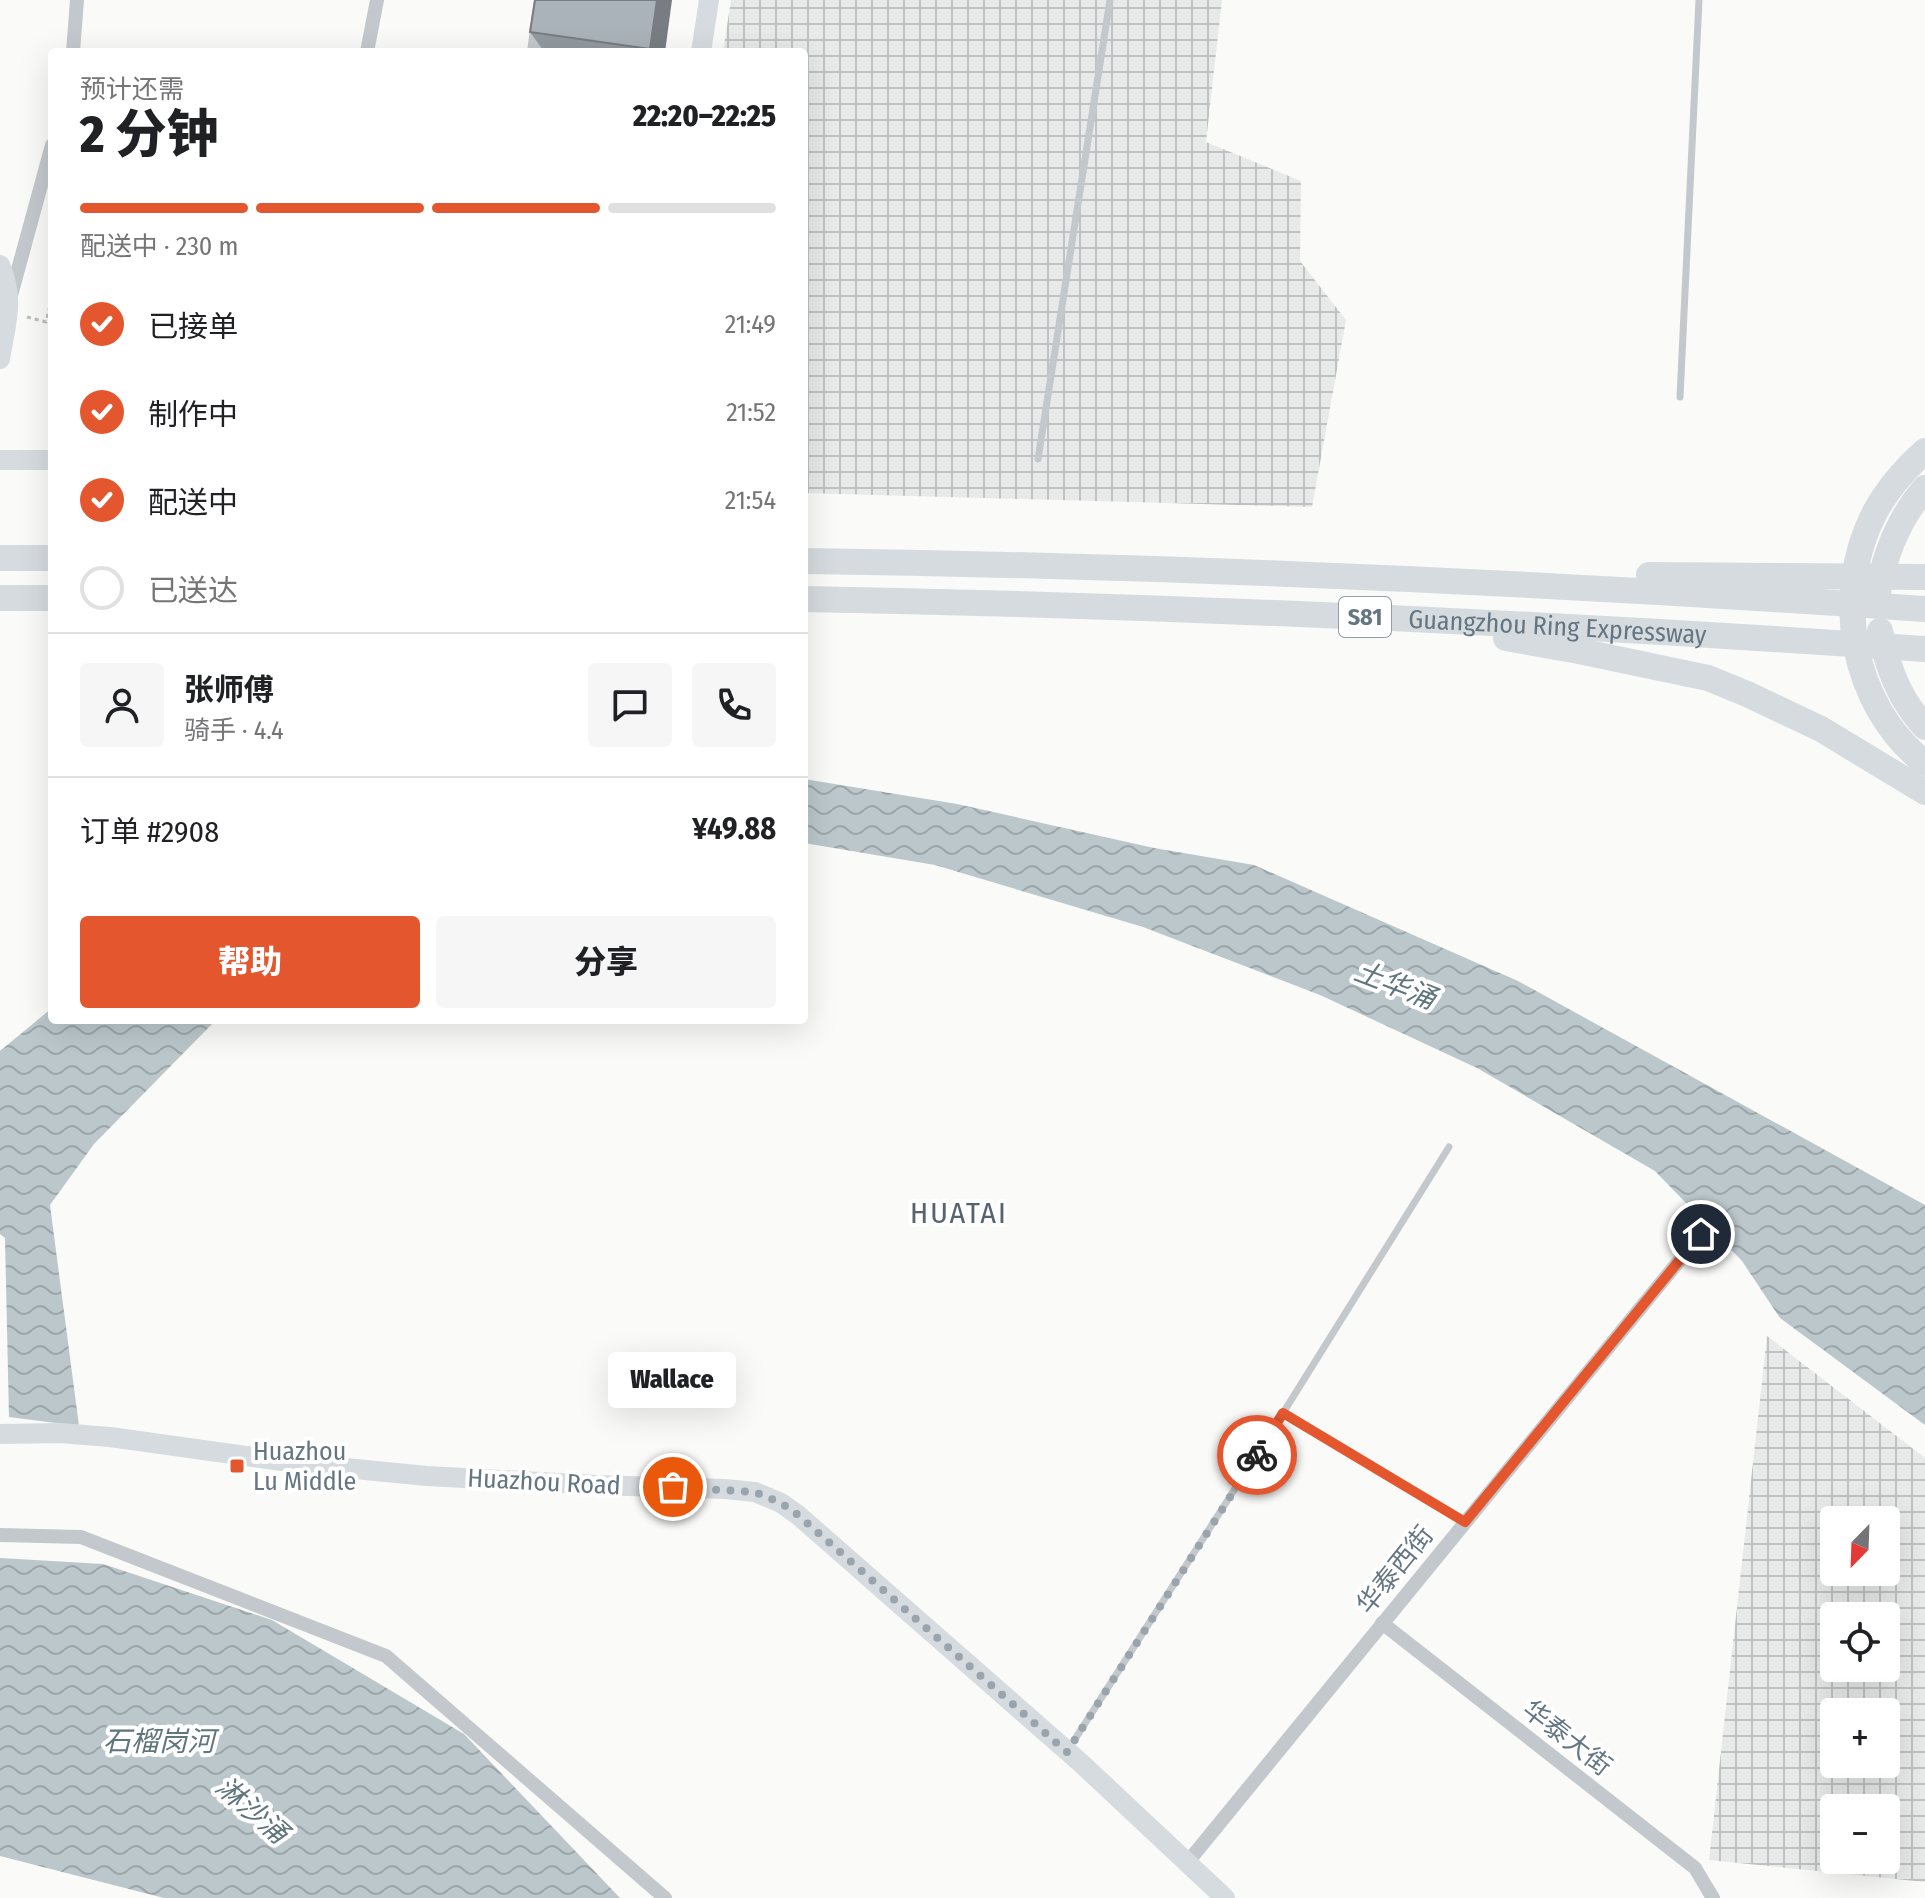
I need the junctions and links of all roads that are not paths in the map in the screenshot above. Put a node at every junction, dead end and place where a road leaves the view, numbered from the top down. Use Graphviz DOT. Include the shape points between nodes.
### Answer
graph roads {
  1 [pos="77,0"];
  2 [pos="377,0"];
  3 [pos="541,0"];
  4 [pos="709,0"];
  5 [pos="1110,0"];
  6 [pos="1699,0"];
  7 [pos="73,48"];
  8 [pos="368,48"];
  9 [pos="535,48"];
  10 [pos="702,48"];
  11 [pos="48,160"];
  12 [pos="0,265"];
  13 [pos="9,308"];
  14 [pos="0,359"];
  15 [pos="1680,397"];
  16 [pos="1925,451"];
  17 [pos="1038,459"];
  18 [pos="0,460"];
  19 [pos="48,460"];
  20 [pos="1925,488"];
  21 [pos="5,558"];
  22 [pos="48,558"];
  23 [pos="808,561"];
  24 [pos="1206,570"];
  25 [pos="1925,577"];
  26 [pos="3,598"];
  27 [pos="48,598"];
  28 [pos="808,599"];
  29 [pos="1925,609"];
  30 [pos="1220,610"];
  31 [pos="1925,649"];
  32 [pos="1925,727"];
  33 [pos="1925,763"];
  34 [pos="1925,792"];
  35 [pos="1449,1147"];
  36 [pos="1701,1234"];
  37 [pos="1283,1413"];
  38 [pos="0,1434"];
  39 [pos="1465,1522"];
  40 [pos="0,1535"];
  41 [pos="1382,1623"];
  42 [pos="1067,1752"];
  43 [pos="1187,1863"];
  44 [pos="665,1898"];
  45 [pos="1225,1898"];
  46 [pos="1713,1898"];
  1 -- 7 [label="street"];
  2 -- 8 [label="street"];
  3 -- 9 [label="street"];
  4 -- 10 [label="main road"];
  5 -- 17 [label="lane"];
  6 -- 15 [label="lane"];
  11 -- 13 [label="street"];
  12 -- 13 [label="main road"];
  13 -- 14 [label="main road"];
  16 -- 33 [label="highway" via="1874,514 1856,564 1852,613 1868,687 1882,714"];
  18 -- 19 [label="main road"];
  20 -- 32 [label="highway" via="1891,542 1877,598 1892,678"];
  21 -- 22 [label="highway"];
  23 -- 24 [label="highway, Guangzhou Ring Expressway / S81"];
  24 -- 25 [label="highway"];
  24 -- 29 [label="highway, Guangzhou Ring Expressway / S81"];
  26 -- 27 [label="highway"];
  28 -- 30 [label="highway, Guangzhou Ring Expressway / S81"];
  30 -- 31 [label="highway, Guangzhou Ring Expressway / S81"];
  30 -- 34 [label="highway" via="1501,637 1708,678 1821,729"];
  35 -- 37 [label="lane"];
  36 -- 39 [label="street, 华泰西街"];
  37 -- 39 [label="lane"];
  37 -- 42 [label="lane"];
  38 -- 42 [label="main road, Huazhou Road" via="110,1437 427,1476 755,1492 798,1515"];
  39 -- 41 [label="street, 华泰西街"];
  40 -- 44 [label="street" via="81,1537 386,1656"];
  41 -- 43 [label="street, 华泰西街"];
  41 -- 46 [label="street, 华泰大街" via="1695,1868"];
  42 -- 43 [label="main road, Huazhou Road"];
  43 -- 45 [label="main road, Huazhou Road"];
}
